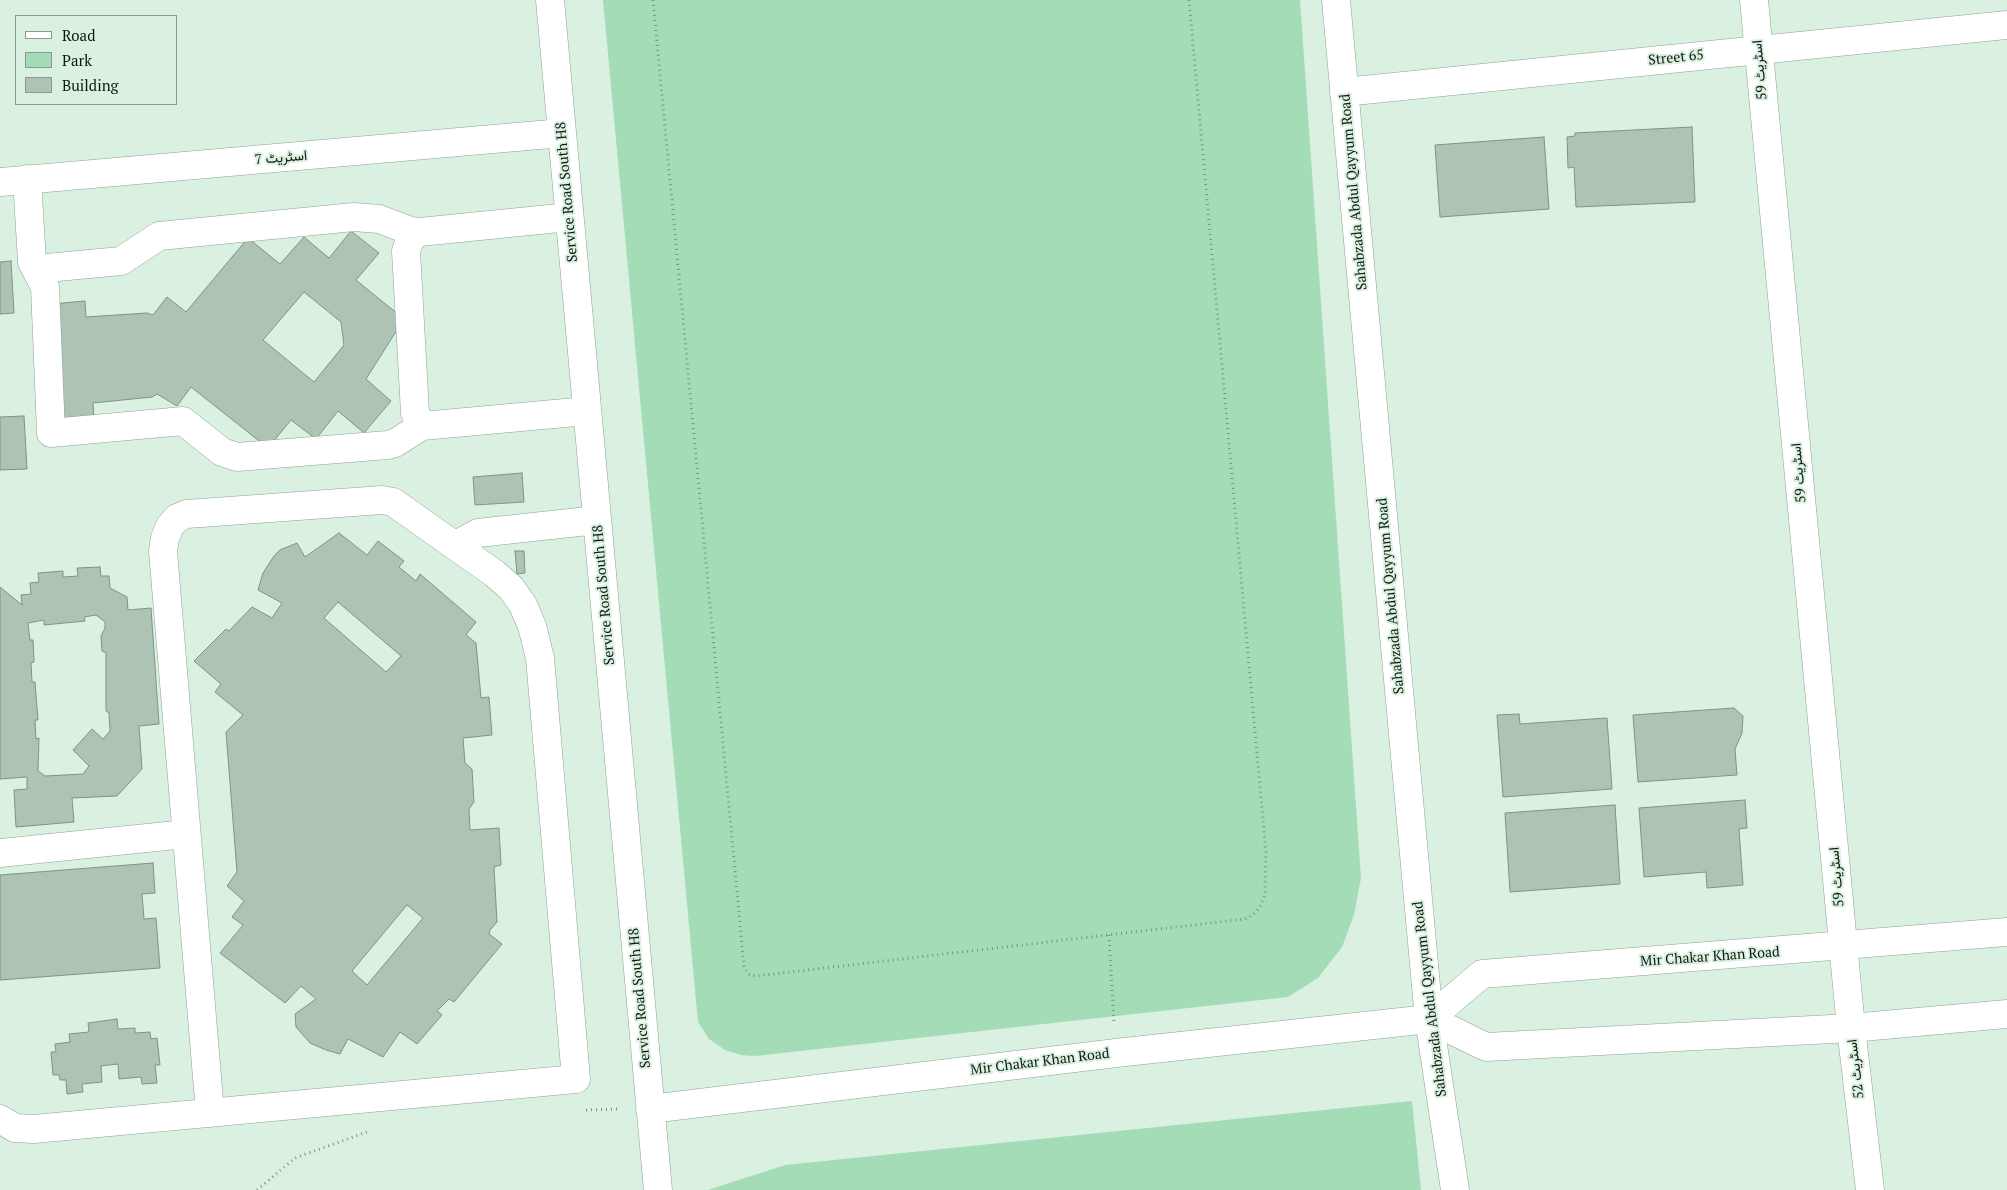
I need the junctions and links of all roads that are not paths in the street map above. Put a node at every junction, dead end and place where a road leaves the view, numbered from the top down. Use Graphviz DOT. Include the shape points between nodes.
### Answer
graph roads {
  1 [pos="550,0"];
  2 [pos="1336,0"];
  3 [pos="1754,0"];
  4 [pos="2007,24"];
  5 [pos="1758,49"];
  6 [pos="1344,92"];
  7 [pos="562,133"];
  8 [pos="13,180"];
  9 [pos="569,218"];
  10 [pos="420,232"];
  11 [pos="34,265"];
  12 [pos="587,411"];
  13 [pos="422,426"];
  14 [pos="597,520"];
  15 [pos="460,547"];
  16 [pos="186,834"];
  17 [pos="0,853"];
  18 [pos="2007,932"];
  19 [pos="1844,947"];
  20 [pos="2007,1014"];
  21 [pos="1430,1019"];
  22 [pos="1851,1028"];
  23 [pos="650,1109"];
  24 [pos="210,1113"];
  25 [pos="0,1119"];
  26 [pos="658,1190"];
  27 [pos="1455,1190"];
  28 [pos="1870,1190"];
  1 -- 7 [label="street, Service Road South H8"];
  2 -- 6 [label="street, Sahabzada Abdul Qayyum Road"];
  3 -- 5 [label="street, اسٹریٹ 59"];
  4 -- 5 [label="street, Street 65"];
  5 -- 6 [label="street, Street 65"];
  5 -- 19 [label="street, اسٹریٹ 59"];
  6 -- 21 [label="street, Sahabzada Abdul Qayyum Road"];
  7 -- 8 [label="street, اسٹریٹ 7"];
  7 -- 9 [label="street, Service Road South H8"];
  8 -- 11 [label="street"];
  9 -- 10 [label="street"];
  9 -- 12 [label="street, Service Road South H8"];
  10 -- 11 [label="street" via="354,216 158,236 121,261"];
  10 -- 13 [label="street" via="411,237 406,251 415,413"];
  11 -- 13 [label="street" via="44,287 51,433 183,421 222,452 237,457 388,445"];
  12 -- 13 [label="street"];
  12 -- 14 [label="street, Service Road South H8"];
  14 -- 15 [label="street" via="492,530 478,533"];
  14 -- 23 [label="street, Service Road South H8"];
  15 -- 16 [label="street" via="402,506 382,500 187,514 170,526 163,551"];
  15 -- 24 [label="street" via="495,574 519,599 532,626 540,658 576,1079"];
  16 -- 17 [label="street"];
  16 -- 24 [label="street"];
  18 -- 19 [label="street, Mir Chakar Khan Road"];
  19 -- 21 [label="street, Mir Chakar Khan Road" via="1482,974"];
  19 -- 22 [label="street, اسٹریٹ 52"];
  20 -- 22 [label="street"];
  21 -- 22 [label="street" via="1486,1047"];
  21 -- 23 [label="street, Mir Chakar Khan Road"];
  21 -- 27 [label="street, Sahabzada Abdul Qayyum Road"];
  22 -- 28 [label="street, اسٹریٹ 52"];
  23 -- 26 [label="street, Service Road South H8"];
  24 -- 25 [label="street" via="34,1129 15,1128"];
}
